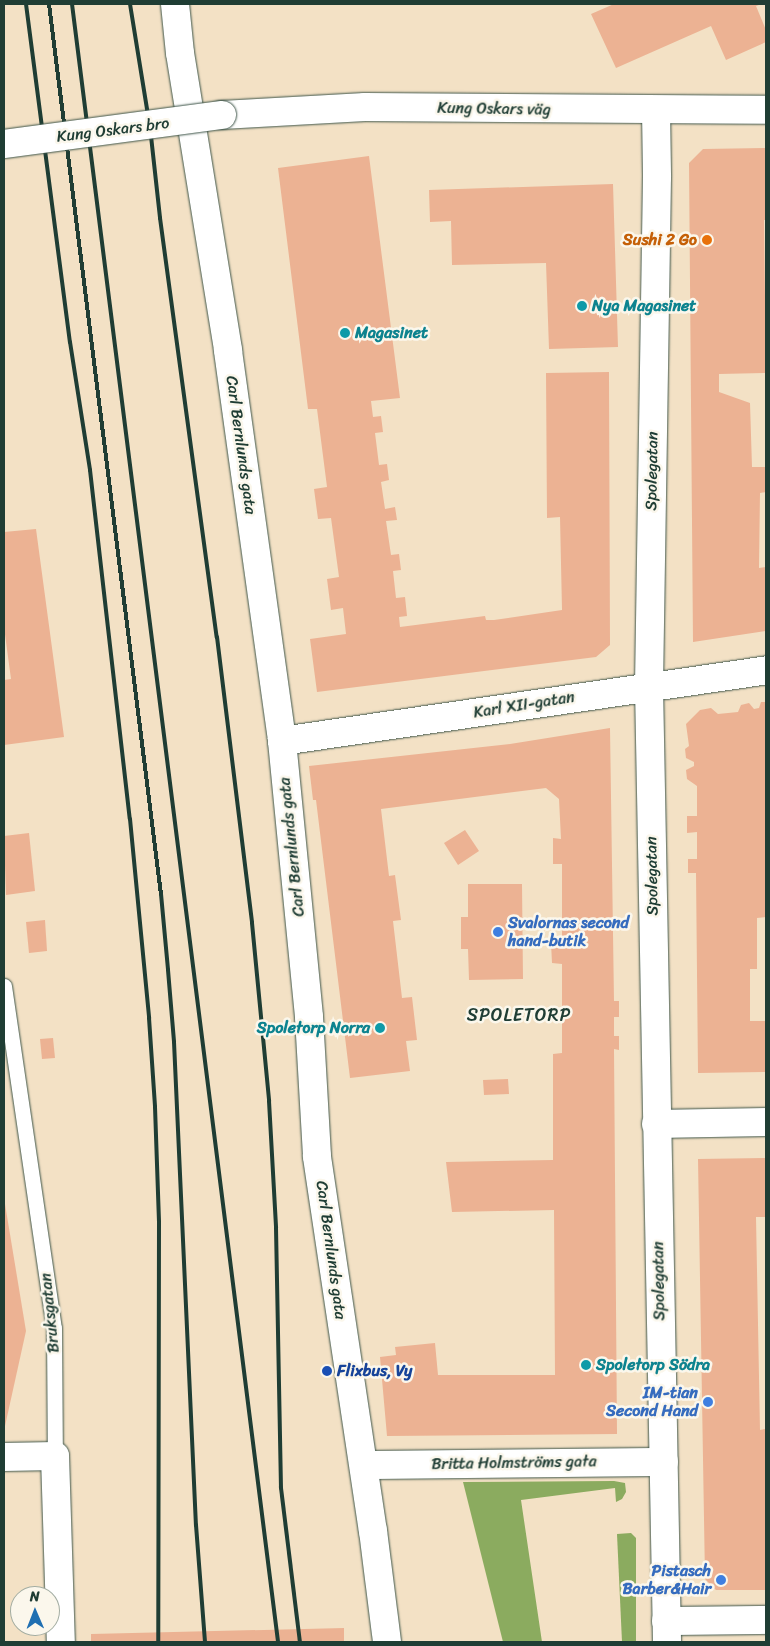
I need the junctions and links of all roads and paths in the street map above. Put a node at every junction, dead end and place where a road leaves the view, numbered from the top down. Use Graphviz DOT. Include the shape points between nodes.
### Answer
graph roads {
  1 [pos="175,4"];
  2 [pos="656,110"];
  3 [pos="766,110"];
  4 [pos="222,115"];
  5 [pos="4,144"];
  6 [pos="766,670"];
  7 [pos="649,686"];
  8 [pos="282,741"];
  9 [pos="4,986"];
  10 [pos="766,1122"];
  11 [pos="656,1124"];
  12 [pos="55,1456"];
  13 [pos="4,1457"];
  14 [pos="664,1462"];
  15 [pos="364,1465"];
  16 [pos="766,1620"];
  17 [pos="667,1632"];
  18 [pos="61,1642"];
  19 [pos="387,1642"];
  1 -- 8 [label="street, Carl Bernlunds gata" via="228,351"];
  2 -- 3 [label="street, Kung Oskars väg"];
  2 -- 4 [label="street, Kung Oskars väg" via="365,107"];
  2 -- 7 [label="street, Spolegatan"];
  4 -- 5 [label="street, Kung Oskars bro, bridge"];
  6 -- 7 [label="street, Karl XII-gatan"];
  7 -- 8 [label="street, Karl XII-gatan"];
  7 -- 11 [label="street, Spolegatan"];
  8 -- 15 [label="street, Carl Bernlunds gata" via="309,1017 317,1157"];
  9 -- 12 [label="lane, Bruksgatan" via="54,1328"];
  10 -- 11 [label="street"];
  11 -- 14 [label="street, Spolegatan"];
  12 -- 13 [label="street"];
  12 -- 18 [label="street, Bruksgatan"];
  14 -- 15 [label="street, Britta Holmströms gata"];
  14 -- 17 [label="street, Spolegatan"];
  15 -- 19 [label="street, Carl Bernlunds gata"];
  16 -- 17 [label="street"];
}
